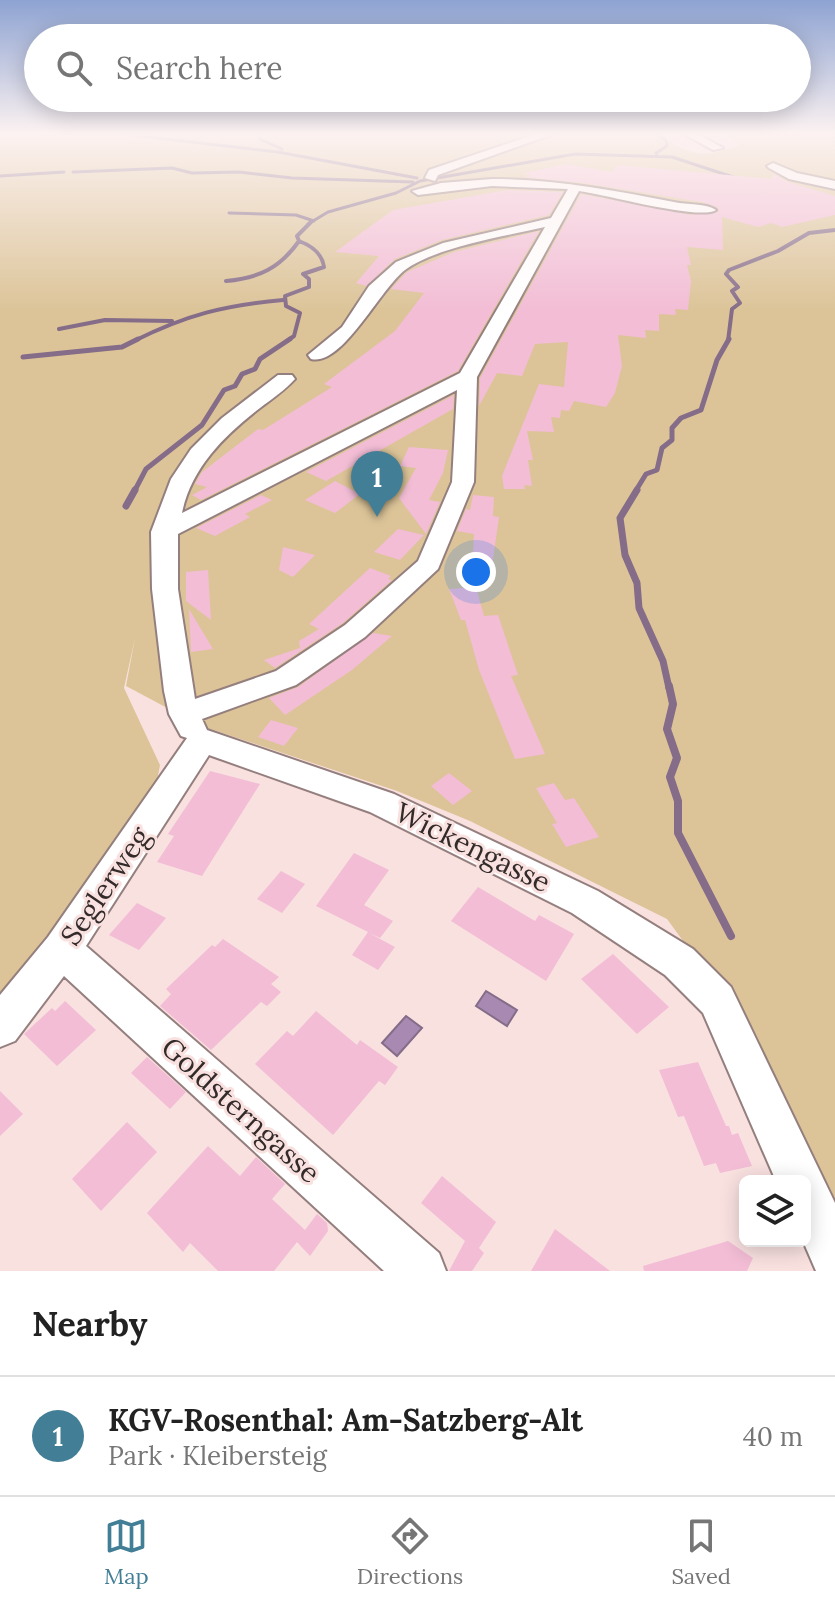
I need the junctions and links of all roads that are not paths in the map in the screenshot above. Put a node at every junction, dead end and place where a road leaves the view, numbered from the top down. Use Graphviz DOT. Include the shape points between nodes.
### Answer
graph roads {
  1 [pos="572,192"];
  2 [pos="616,192"];
  3 [pos="709,210"];
  4 [pos="555,221"];
  5 [pos="477,238"];
  6 [pos="521,250"];
  7 [pos="317,355"];
  8 [pos="467,377"];
  9 [pos="285,379"];
  10 [pos="163,532"];
  11 [pos="193,727"];
  12 [pos="62,949"];
  13 [pos="0,1027"];
  14 [pos="797,1175"];
  15 [pos="811,1205"];
  16 [pos="835,1257"];
  17 [pos="421,1271"];
  1 -- 4 [label="street"];
  2 -- 3 [label="street" via="677,208"];
  4 -- 5 [label="street"];
  4 -- 6 [label="street"];
  5 -- 6 [label="street"];
  5 -- 7 [label="street" via="434,250 394,271 365,302 348,331"];
  6 -- 8 [label="street"];
  8 -- 10 [label="street"];
  8 -- 11 [label="street" via="463,482 429,564 355,631 286,678"];
  9 -- 10 [label="street" via="203,449 175,493"];
  10 -- 11 [label="street" via="170,627"];
  11 -- 12 [label="street, Seglerweg"];
  11 -- 14 [label="street, Wickengasse" via="382,803 585,902 679,962 717,1000"];
  12 -- 13 [label="street, Seglerweg"];
  12 -- 17 [label="street, Goldsterngasse"];
  15 -- 16 [label="street"];
}
